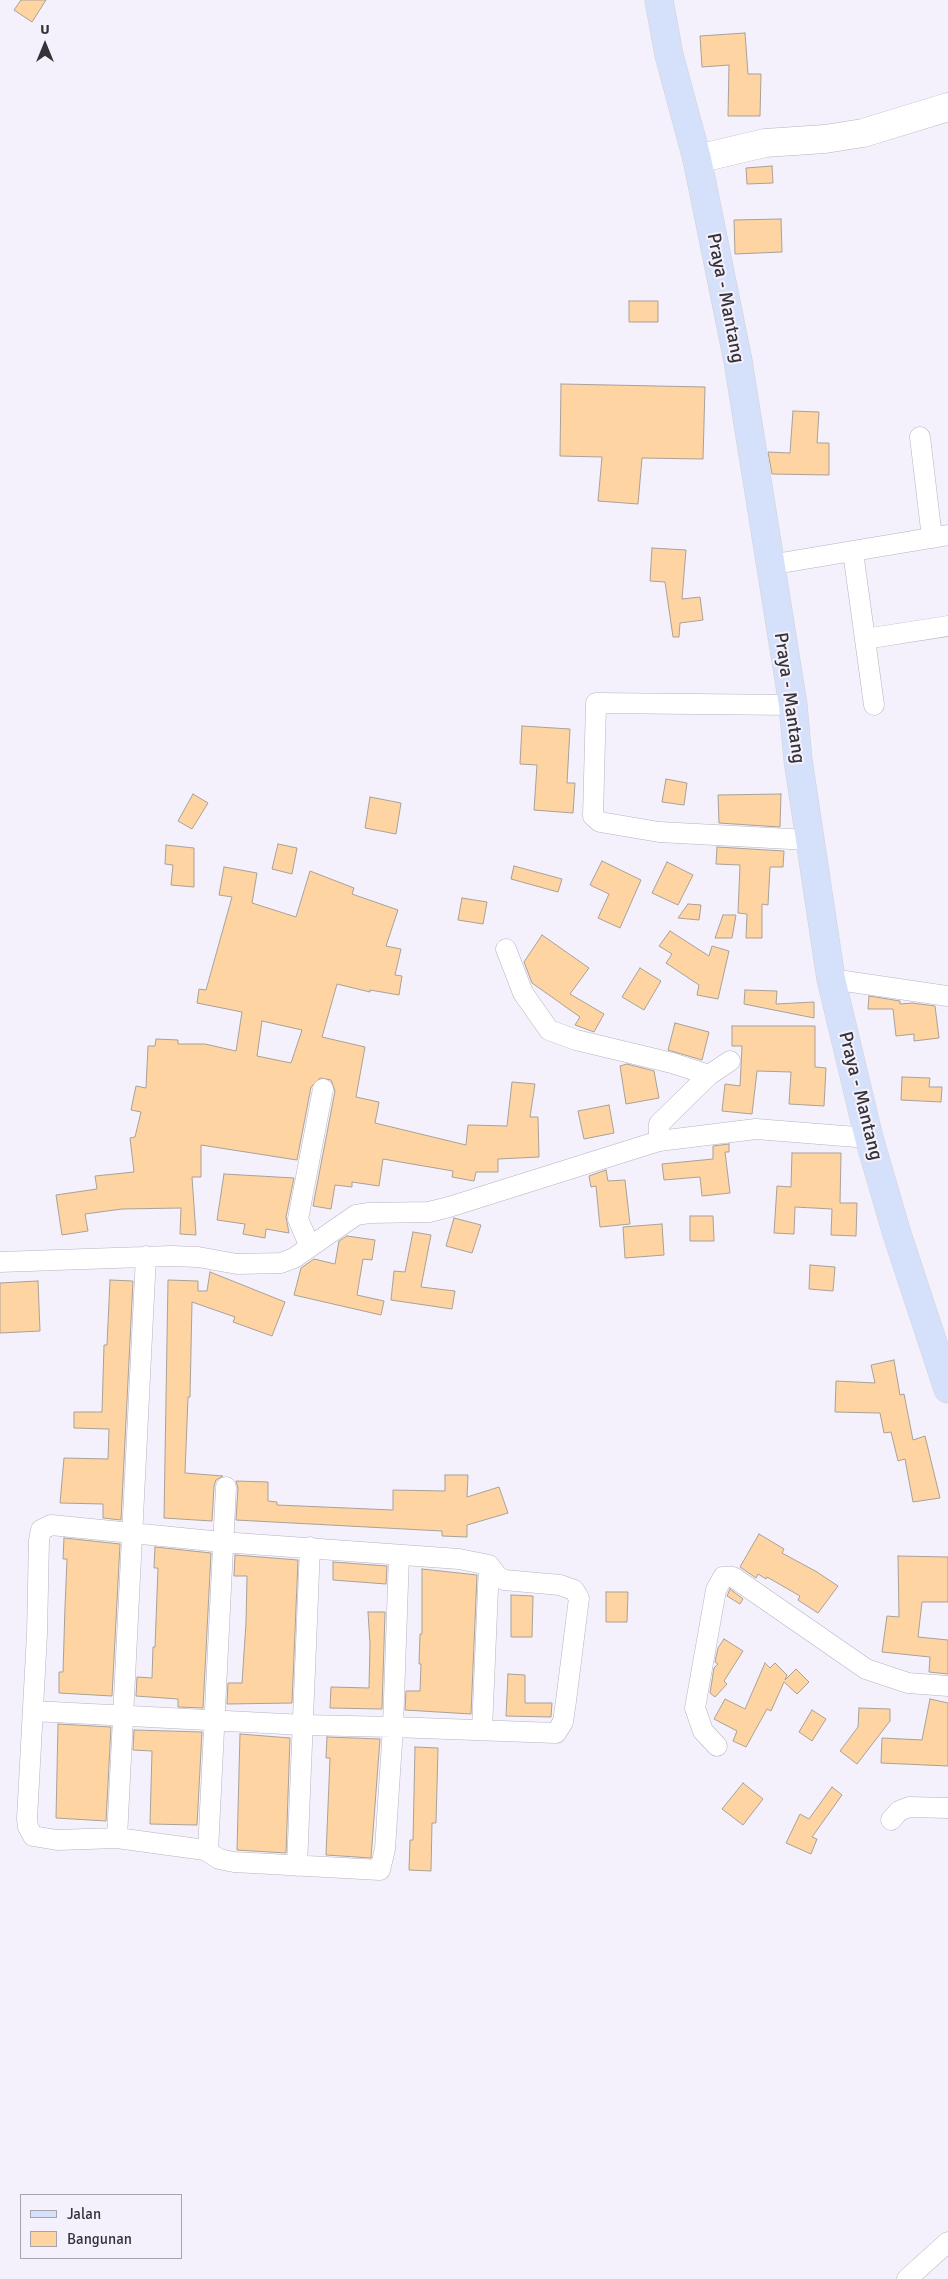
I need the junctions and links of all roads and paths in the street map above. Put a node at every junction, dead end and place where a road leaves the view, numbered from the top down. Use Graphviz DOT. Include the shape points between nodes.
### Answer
graph roads {
  1 [pos="659,0"];
  2 [pos="948,107"];
  3 [pos="698,159"];
  4 [pos="920,437"];
  5 [pos="940,537"];
  6 [pos="853,552"];
  7 [pos="769,565"];
  8 [pos="948,626"];
  9 [pos="865,640"];
  10 [pos="793,705"];
  11 [pos="874,705"];
  12 [pos="809,840"];
  13 [pos="506,949"];
  14 [pos="831,979"];
  15 [pos="948,996"];
  16 [pos="730,1061"];
  17 [pos="709,1075"];
  18 [pos="323,1089"];
  19 [pos="869,1138"];
  20 [pos="658,1141"];
  21 [pos="310,1247"];
  22 [pos="146,1256"];
  23 [pos="0,1262"];
  24 [pos="948,1389"];
  25 [pos="226,1487"];
  26 [pos="132,1533"];
  27 [pos="222,1542"];
  28 [pos="310,1547"];
  29 [pos="399,1555"];
  30 [pos="489,1565"];
  31 [pos="948,1686"];
  32 [pos="33,1711"];
  33 [pos="124,1715"];
  34 [pos="214,1720"];
  35 [pos="304,1725"];
  36 [pos="393,1727"];
  37 [pos="482,1730"];
  38 [pos="717,1746"];
  39 [pos="948,1808"];
  40 [pos="891,1820"];
  41 [pos="117,1838"];
  42 [pos="208,1851"];
  43 [pos="297,1866"];
  44 [pos="948,2242"];
  45 [pos="907,2279"];
  1 -- 3 [label="main road, Praya - Mantang" via="669,55"];
  2 -- 3 [label="street" via="863,133 765,143"];
  3 -- 7 [label="main road, Praya - Mantang" via="738,361"];
  4 -- 5 [label="street"];
  5 -- 6 [label="street"];
  6 -- 7 [label="street"];
  6 -- 9 [label="street"];
  7 -- 10 [label="main road, Praya - Mantang"];
  8 -- 9 [label="street"];
  9 -- 11 [label="street"];
  10 -- 12 [label="main road, Praya - Mantang"];
  10 -- 12 [label="street" via="596,703 593,816 600,822 659,832"];
  12 -- 14 [label="main road, Praya - Mantang"];
  13 -- 17 [label="street" via="523,993 550,1030 576,1040"];
  14 -- 15 [label="street"];
  14 -- 19 [label="main road, Praya - Mantang"];
  16 -- 17 [label="street"];
  17 -- 20 [label="street" via="659,1124"];
  18 -- 21 [label="street" via="298,1219"];
  19 -- 20 [label="street" via="756,1129"];
  19 -- 24 [label="main road, Praya - Mantang"];
  20 -- 21 [label="street" via="449,1207 428,1212 356,1215"];
  21 -- 22 [label="street" via="288,1260 266,1265 198,1257"];
  22 -- 23 [label="street"];
  22 -- 26 [label="street"];
  25 -- 27 [label="street"];
  26 -- 27 [label="street"];
  26 -- 32 [label="street" via="51,1525 41,1530"];
  26 -- 33 [label="street"];
  27 -- 28 [label="street"];
  27 -- 34 [label="street"];
  28 -- 29 [label="street"];
  28 -- 35 [label="street"];
  29 -- 30 [label="street" via="459,1559"];
  29 -- 36 [label="street"];
  30 -- 37 [label="street"];
  30 -- 37 [label="street" via="502,1580 560,1585 574,1590 578,1598 566,1701 558,1732"];
  31 -- 38 [label="street" via="908,1683 872,1672 733,1577 723,1577 716,1590 695,1708 703,1732"];
  32 -- 33 [label="street"];
  32 -- 41 [label="street" via="27,1820 30,1833 46,1840"];
  33 -- 34 [label="street"];
  33 -- 41 [label="street"];
  34 -- 35 [label="street"];
  34 -- 42 [label="street"];
  35 -- 36 [label="street"];
  35 -- 43 [label="street"];
  36 -- 37 [label="street"];
  36 -- 43 [label="street" via="386,1849 382,1867 376,1871"];
  39 -- 40 [label="street" via="909,1807 899,1811"];
  41 -- 42 [label="street"];
  42 -- 43 [label="street" via="226,1861"];
  44 -- 45 [label="street"];
}
